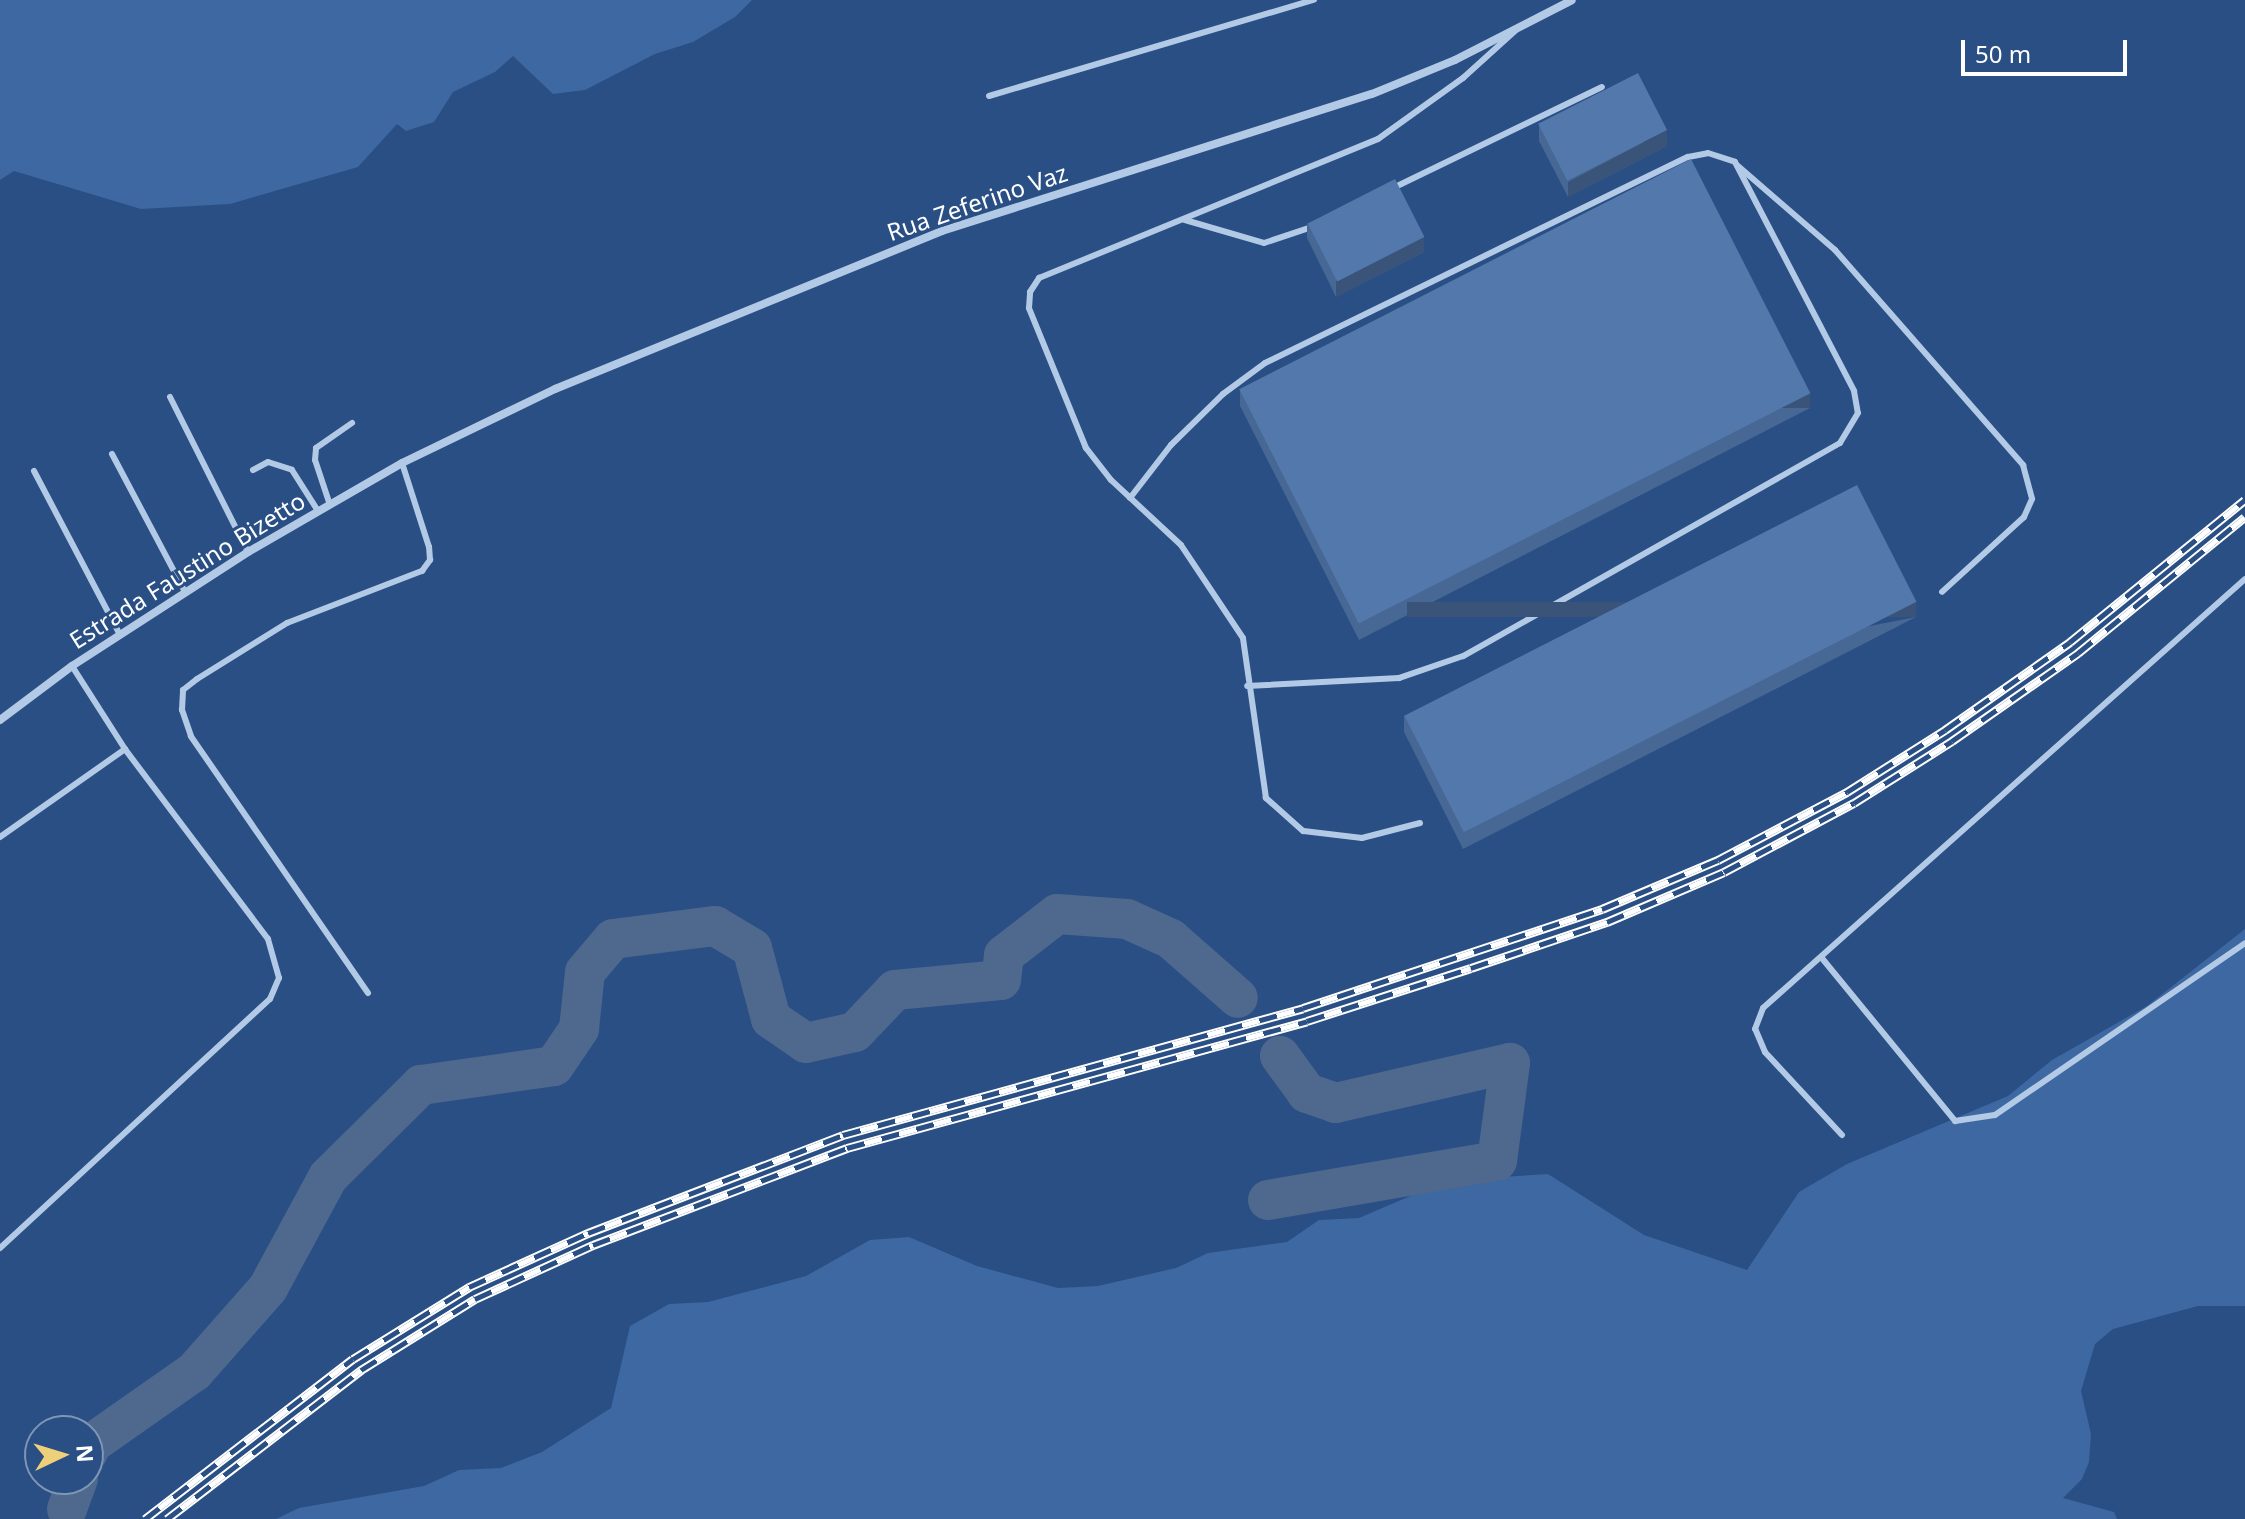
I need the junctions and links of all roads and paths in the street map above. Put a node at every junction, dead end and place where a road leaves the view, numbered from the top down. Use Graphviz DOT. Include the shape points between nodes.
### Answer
graph roads {
  1 [pos="1314,0"];
  2 [pos="1572,0"];
  3 [pos="1518,29"];
  4 [pos="1602,87"];
  5 [pos="989,96"];
  6 [pos="1735,162"];
  7 [pos="1386,191"];
  8 [pos="1329,219"];
  9 [pos="1185,220"];
  10 [pos="170,397"];
  11 [pos="352,423"];
  12 [pos="112,454"];
  13 [pos="402,463"];
  14 [pos="253,470"];
  15 [pos="34,471"];
  16 [pos="1130,498"];
  17 [pos="330,505"];
  18 [pos="318,511"];
  19 [pos="248,552"];
  20 [pos="2245,579"];
  21 [pos="185,592"];
  22 [pos="1942,592"];
  23 [pos="120,635"];
  24 [pos="72,666"];
  25 [pos="1247,686"];
  26 [pos="0,720"];
  27 [pos="125,749"];
  28 [pos="1420,823"];
  29 [pos="0,837"];
  30 [pos="2245,943"];
  31 [pos="1821,957"];
  32 [pos="368,993"];
  33 [pos="1842,1135"];
  34 [pos="0,1248"];
  1 -- 5 [label="lane"];
  2 -- 3 [label="street, Rua Zeferino Vaz"];
  3 -- 9 [label="lane" via="1463,78 1378,139"];
  3 -- 13 [label="street, Rua Zeferino Vaz" via="1372,94 942,231 555,389"];
  4 -- 7 [label="lane"];
  6 -- 16 [label="lane" via="1708,153 1688,157 1265,363 1181,434"];
  6 -- 22 [label="lane" via="1835,250 2023,465 2032,499 2024,517"];
  6 -- 25 [label="lane" via="1854,391 1858,413 1840,443 1463,656 1399,678"];
  8 -- 9 [label="lane" via="1286,240 1264,243"];
  9 -- 16 [label="lane" via="1039,278 1030,292 1029,308 1086,448"];
  10 -- 19 [label="lane"];
  11 -- 17 [label="lane" via="316,448"];
  12 -- 21 [label="lane"];
  13 -- 17 [label="street, Estrada Faustino Bizetto"];
  13 -- 32 [label="lane" via="429,547 430,560 422,571 287,623 183,690 182,710 191,736"];
  14 -- 18 [label="lane" via="268,462 292,470"];
  15 -- 23 [label="lane"];
  16 -- 25 [label="lane" via="1181,545 1243,638"];
  17 -- 18 [label="street, Estrada Faustino Bizetto"];
  18 -- 19 [label="street, Estrada Faustino Bizetto"];
  19 -- 21 [label="street, Estrada Faustino Bizetto"];
  20 -- 31 [label="lane"];
  21 -- 23 [label="street, Estrada Faustino Bizetto"];
  23 -- 24 [label="street, Estrada Faustino Bizetto"];
  24 -- 26 [label="street, Estrada Faustino Bizetto"];
  24 -- 27 [label="lane"];
  25 -- 28 [label="lane" via="1266,798 1303,831 1362,838"];
  27 -- 29 [label="lane"];
  27 -- 34 [label="lane" via="268,939 279,978 270,999"];
  30 -- 31 [label="lane" via="1995,1115 1965,1121 1955,1121 1930,1095"];
  31 -- 33 [label="lane" via="1763,1008 1755,1029 1765,1052"];
}
